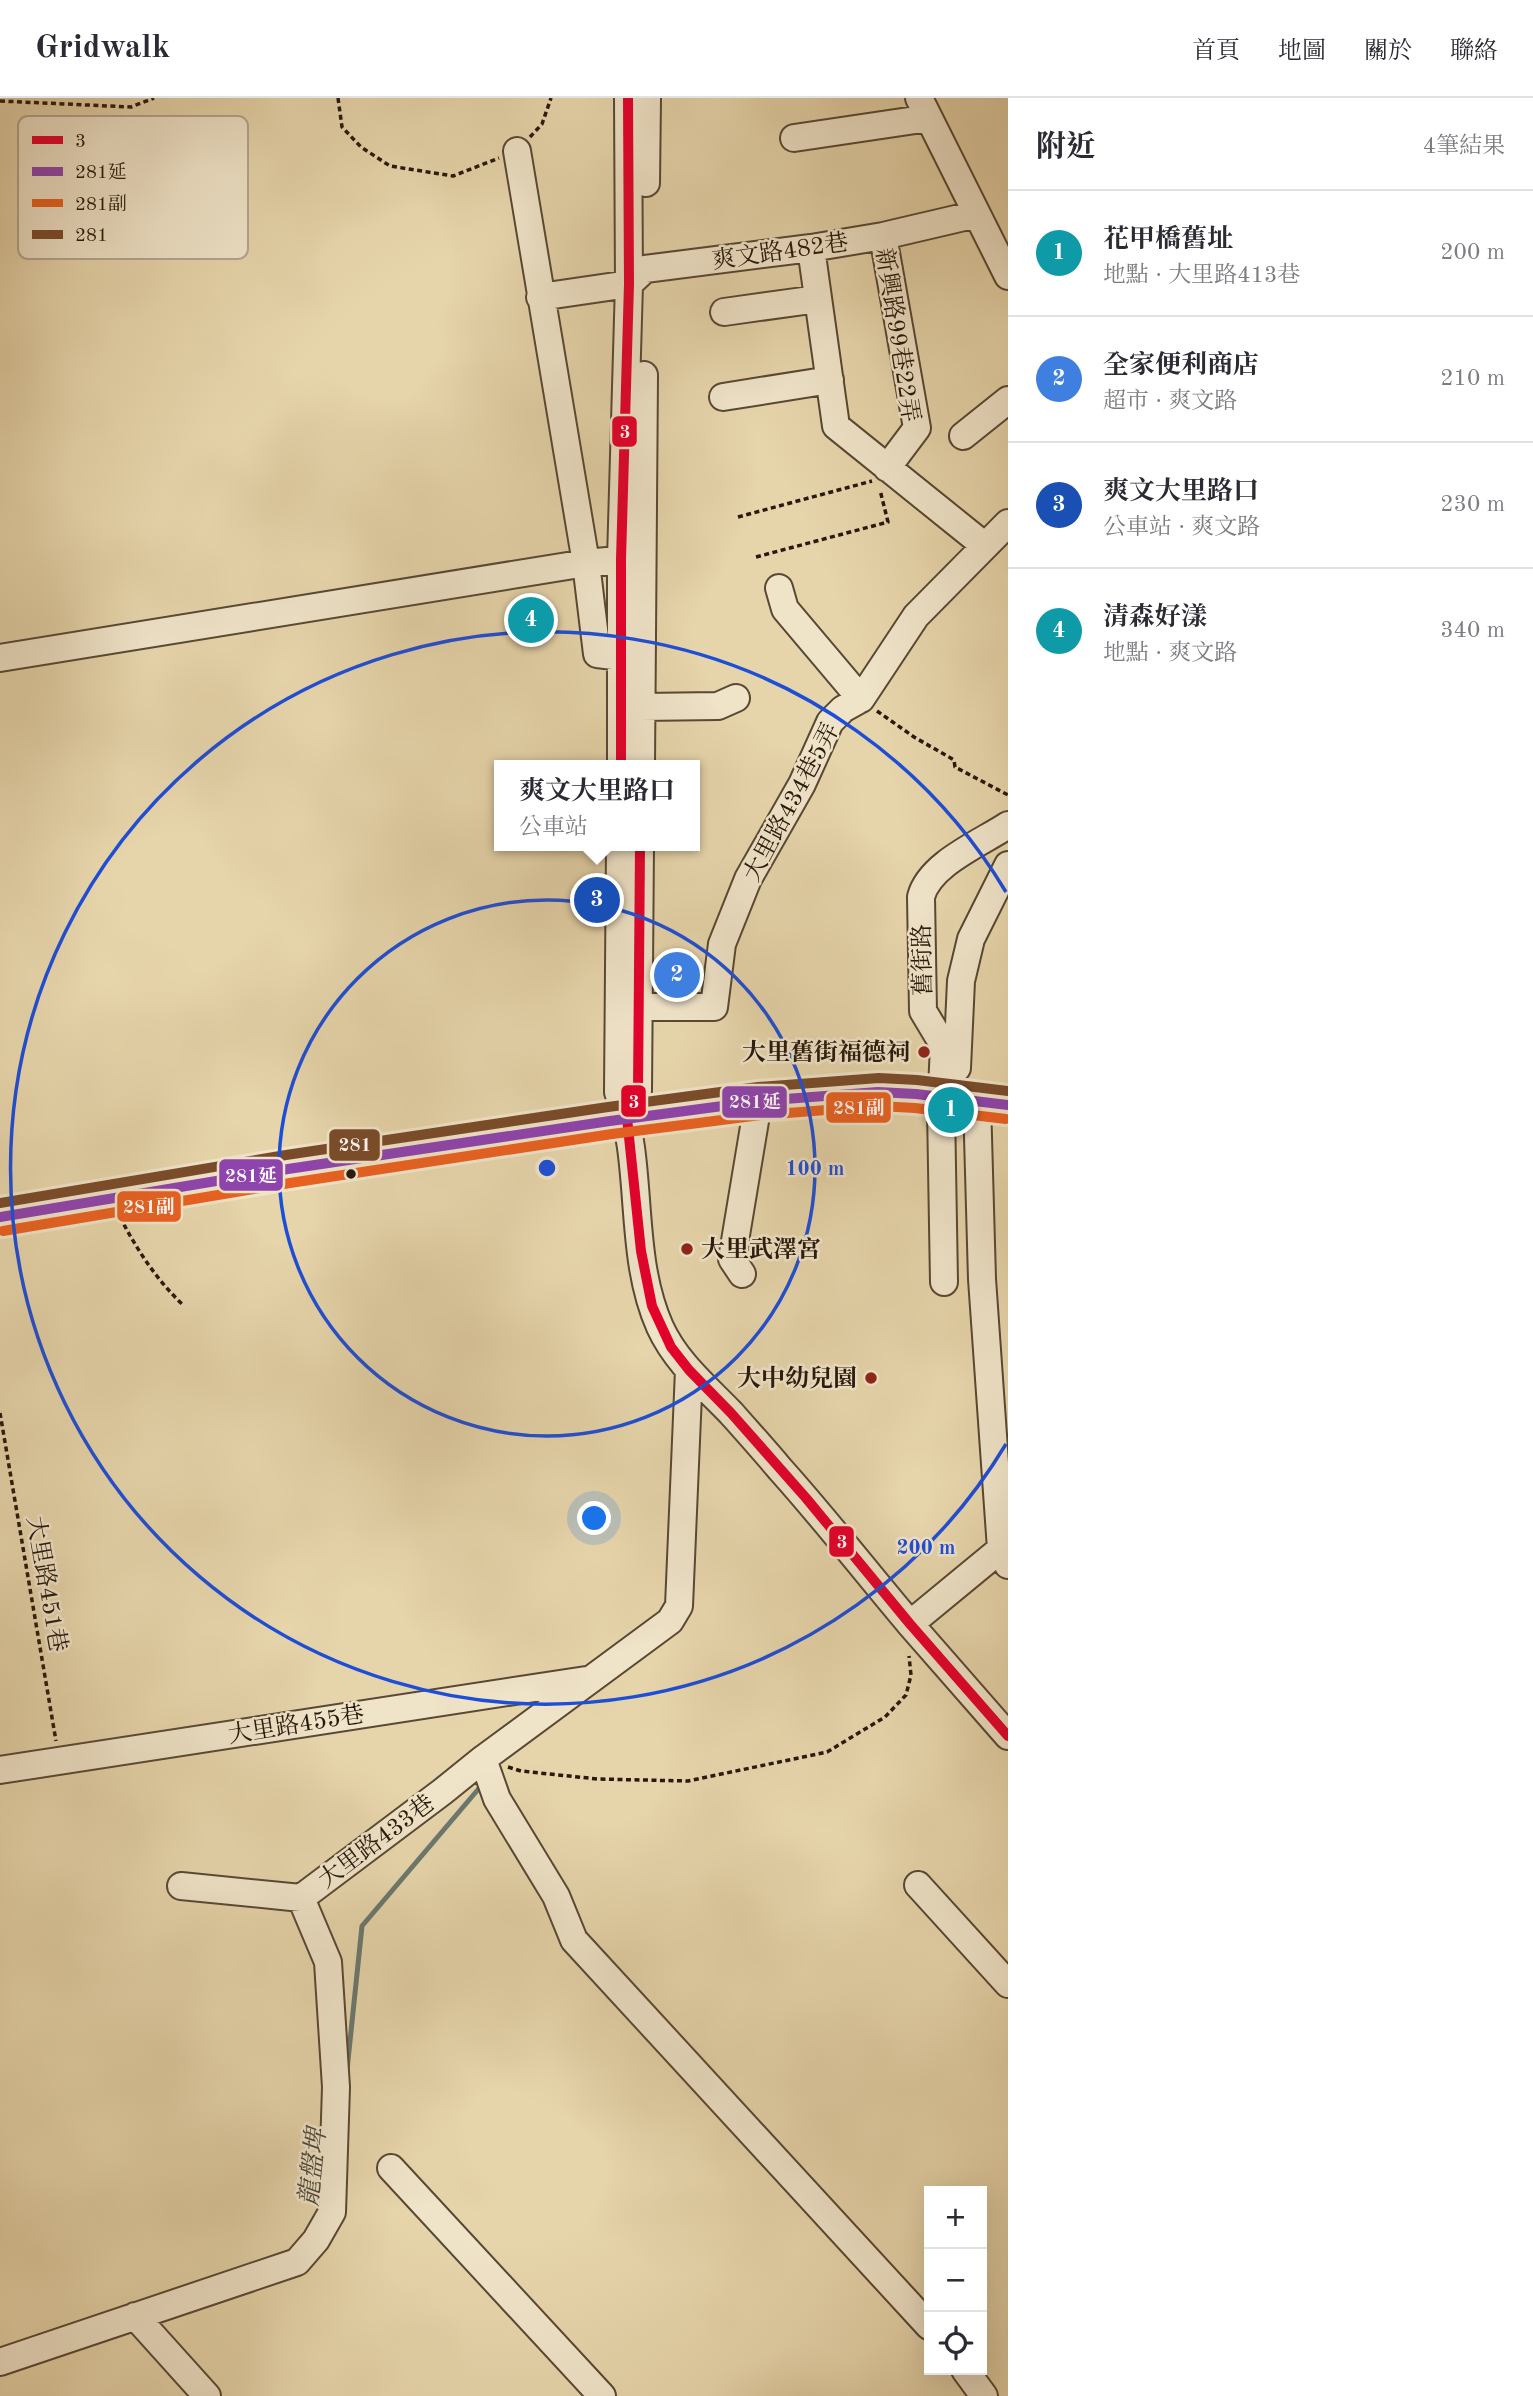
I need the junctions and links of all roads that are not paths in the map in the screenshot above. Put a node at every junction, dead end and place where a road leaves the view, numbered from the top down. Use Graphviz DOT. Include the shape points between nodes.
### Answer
graph roads {
  1 [pos="628,98"];
  2 [pos="647,98"];
  3 [pos="924,108"];
  4 [pos="794,138"];
  5 [pos="517,152"];
  6 [pos="977,214"];
  7 [pos="883,236"];
  8 [pos="811,248"];
  9 [pos="1008,275"];
  10 [pos="637,277"];
  11 [pos="540,297"];
  12 [pos="818,299"];
  13 [pos="724,312"];
  14 [pos="830,380"];
  15 [pos="723,397"];
  16 [pos="1008,400"];
  17 [pos="963,436"];
  18 [pos="887,468"];
  19 [pos="1008,523"];
  20 [pos="985,546"];
  21 [pos="632,558"];
  22 [pos="586,564"];
  23 [pos="779,588"];
  24 [pos="622,657"];
  25 [pos="0,658"];
  26 [pos="736,698"];
  27 [pos="861,699"];
  28 [pos="641,707"];
  29 [pos="621,760"];
  30 [pos="641,760"];
  31 [pos="1008,825"];
  32 [pos="620,851"];
  33 [pos="640,851"];
  34 [pos="1008,864"];
  35 [pos="638,1007"];
  36 [pos="943,1097"];
  37 [pos="977,1101"];
  38 [pos="758,1103"];
  39 [pos="1008,1105"];
  40 [pos="627,1118"];
  41 [pos="0,1217"];
  42 [pos="742,1274"];
  43 [pos="944,1282"];
  44 [pos="689,1370"];
  45 [pos="1005,1557"];
  46 [pos="910,1624"];
  47 [pos="592,1679"];
  48 [pos="1008,1736"];
  49 [pos="483,1759"];
  50 [pos="0,1770"];
  51 [pos="918,1885"];
  52 [pos="181,1886"];
  53 [pos="301,1898"];
  54 [pos="1008,1984"];
  55 [pos="391,2168"];
  56 [pos="135,2316"];
  57 [pos="924,2321"];
  58 [pos="0,2362"];
  59 [pos="969,2375"];
  60 [pos="208,2396"];
  61 [pos="602,2396"];
  62 [pos="984,2396"];
  1 -- 10 [label="street"];
  2 -- 10 [label="street"];
  3 -- 4 [label="street"];
  3 -- 6 [label="street"];
  5 -- 11 [label="street"];
  6 -- 7 [label="street, 爽文路482巷"];
  6 -- 9 [label="street"];
  7 -- 8 [label="street, 爽文路482巷"];
  7 -- 18 [label="street, 新興路99巷22弄" via="917,428"];
  8 -- 10 [label="street, 爽文路482巷"];
  8 -- 12 [label="street"];
  10 -- 11 [label="street, 爽文路482巷"];
  10 -- 21 [label="street"];
  11 -- 22 [label="street"];
  12 -- 13 [label="street"];
  12 -- 14 [label="street"];
  14 -- 15 [label="street"];
  14 -- 18 [label="street" via="836,426"];
  16 -- 17 [label="street"];
  18 -- 20 [label="street"];
  19 -- 20 [label="street"];
  20 -- 27 [label="street" via="916,616"];
  21 -- 22 [label="street"];
  21 -- 24 [label="street"];
  21 -- 28 [label="street"];
  22 -- 24 [label="street" via="597,654"];
  22 -- 25 [label="street"];
  23 -- 27 [label="street" via="785,609"];
  24 -- 29 [label="street"];
  26 -- 28 [label="street" via="718,706"];
  27 -- 35 [label="street, 大里路434巷5弄" via="830,722 802,784 748,879 722,944 714,1007"];
  28 -- 30 [label="street"];
  31 -- 36 [label="street, 舊街路" via="937,871 921,897 923,1011 944,1046"];
  32 -- 40 [label="street" via="618,1092"];
  33 -- 35 [label="street"];
  34 -- 36 [label="street, 舊街路" via="969,947 961,981 957,1076"];
  35 -- 40 [label="street" via="638,1091"];
  36 -- 37 [label="street"];
  36 -- 38 [label="street" via="862,1093"];
  36 -- 43 [label="street"];
  37 -- 39 [label="street"];
  37 -- 45 [label="street" via="982,1279"];
  38 -- 40 [label="street"];
  38 -- 42 [label="street" via="732,1259"];
  40 -- 41 [label="street" via="110,1196"];
  40 -- 44 [label="street" via="647,1285 660,1327"];
  44 -- 46 [label="street" via="806,1498"];
  44 -- 47 [label="street, 大里路433巷" via="679,1606 670,1621"];
  45 -- 46 [label="street"];
  46 -- 48 [label="street"];
  47 -- 49 [label="street, 大里路433巷"];
  47 -- 50 [label="street, 大里路455巷"];
  49 -- 53 [label="street, 大里路433巷"];
  49 -- 57 [label="street" via="497,1799 556,1896 574,1940"];
  51 -- 54 [label="street"];
  52 -- 53 [label="street"];
  53 -- 56 [label="street, 大里路433巷" via="328,1962 336,2087 332,2212 297,2262"];
  55 -- 61 [label="street"];
  56 -- 58 [label="street, 大里路433巷"];
  56 -- 60 [label="street"];
  59 -- 62 [label="street"];
}
